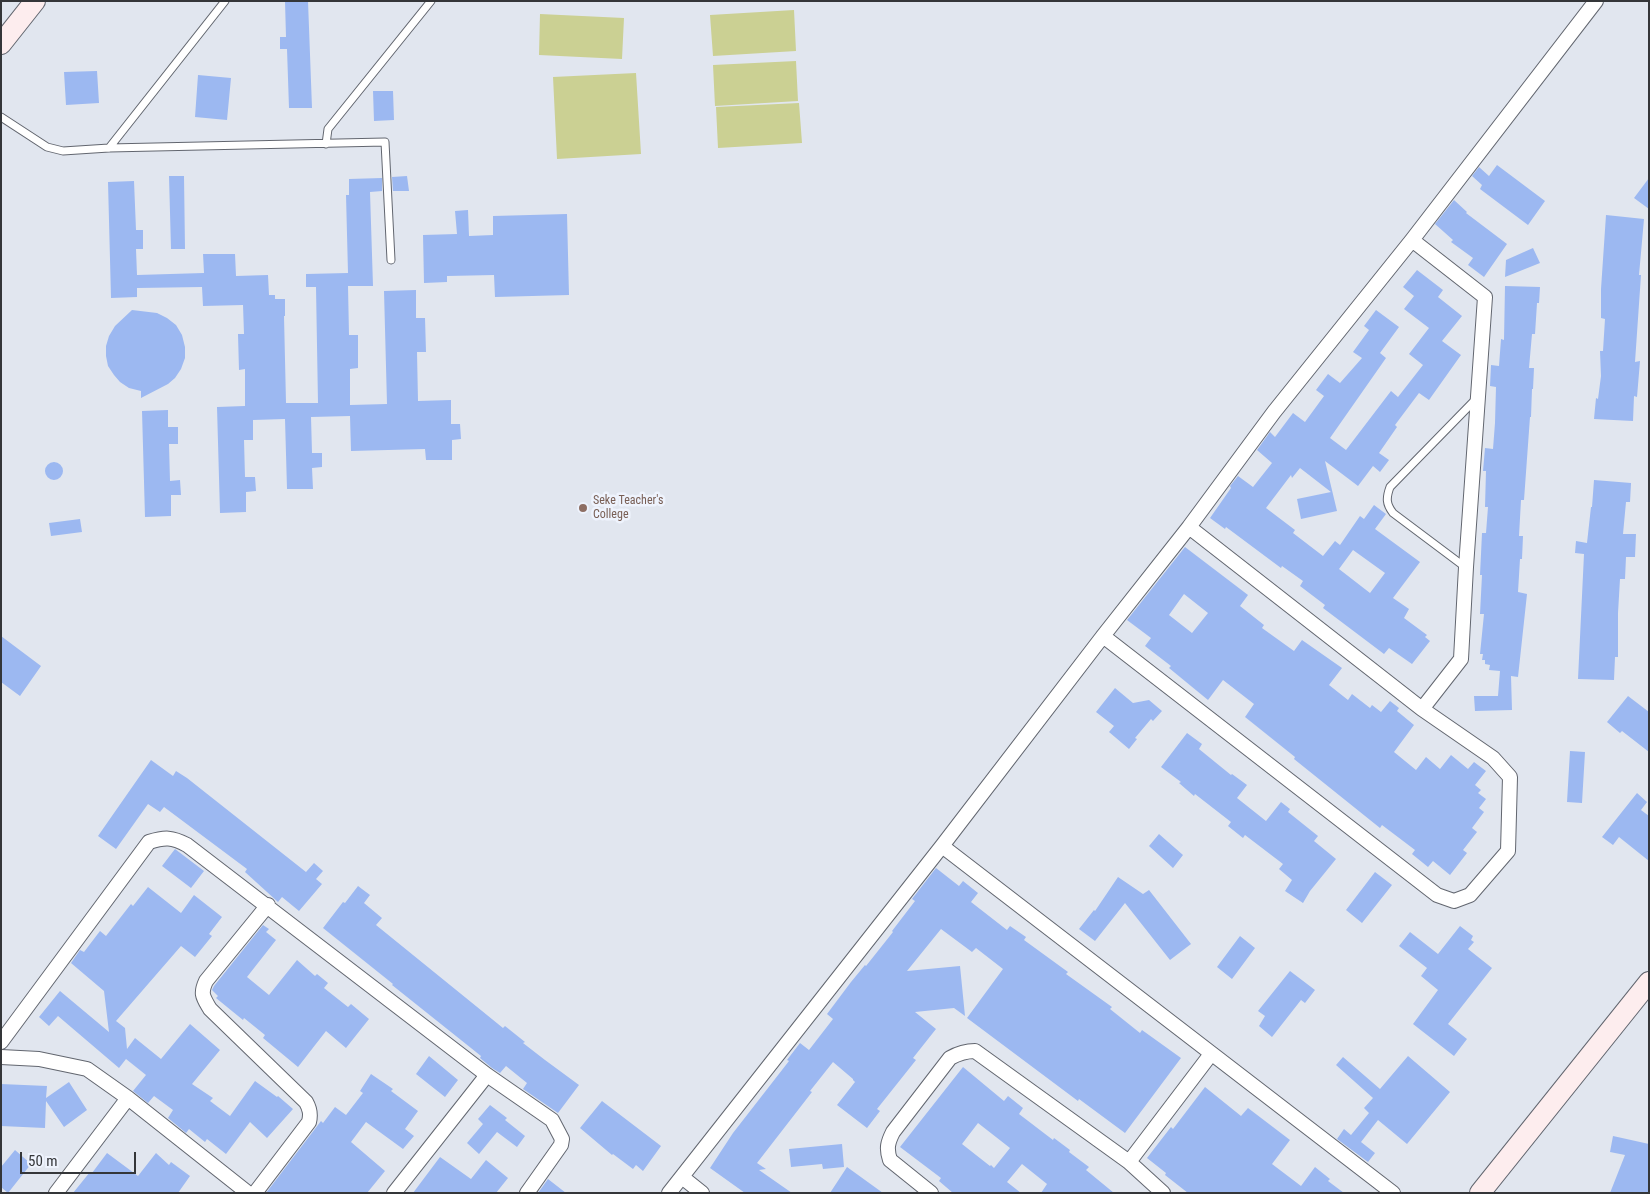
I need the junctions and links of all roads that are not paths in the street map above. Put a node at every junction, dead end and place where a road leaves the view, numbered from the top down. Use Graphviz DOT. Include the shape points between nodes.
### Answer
graph roads {
  1 [pos="34,1"];
  2 [pos="225,1"];
  3 [pos="431,1"];
  4 [pos="1596,1"];
  5 [pos="1,44"];
  6 [pos="1,117"];
  7 [pos="326,144"];
  8 [pos="109,148"];
  9 [pos="1412,240"];
  10 [pos="391,260"];
  11 [pos="1478,396"];
  12 [pos="1189,527"];
  13 [pos="1466,567"];
  14 [pos="1103,636"];
  15 [pos="1422,709"];
  16 [pos="942,846"];
  17 [pos="268,906"];
  18 [pos="1649,982"];
  19 [pos="1,1042"];
  20 [pos="1211,1054"];
  21 [pos="1,1057"];
  22 [pos="487,1075"];
  23 [pos="128,1098"];
  24 [pos="1129,1162"];
  25 [pos="682,1177"];
  26 [pos="1387,1191"];
  27 [pos="56,1193"];
  28 [pos="248,1193"];
  29 [pos="255,1193"];
  30 [pos="394,1193"];
  31 [pos="527,1193"];
  32 [pos="669,1193"];
  33 [pos="702,1193"];
  34 [pos="930,1193"];
  35 [pos="1163,1193"];
  36 [pos="1480,1193"];
  1 -- 5 [label="street"];
  2 -- 8 [label="lane"];
  3 -- 7 [label="lane" via="328,129"];
  4 -- 9 [label="street"];
  6 -- 8 [label="lane" via="47,147 63,150"];
  7 -- 8 [label="lane"];
  7 -- 10 [label="lane" via="385,142"];
  9 -- 11 [label="street" via="1485,297"];
  9 -- 12 [label="street" via="1274,412"];
  11 -- 13 [label="street"];
  11 -- 13 [label="lane" via="1390,487 1387,497 1388,507 1393,513"];
  12 -- 14 [label="street"];
  12 -- 15 [label="street"];
  13 -- 15 [label="street" via="1461,659"];
  14 -- 15 [label="street" via="1437,895 1454,902 1470,894 1508,851 1510,777 1493,758"];
  14 -- 16 [label="street"];
  16 -- 20 [label="street"];
  16 -- 25 [label="street"];
  17 -- 19 [label="street" via="176,839 162,838 149,842"];
  17 -- 22 [label="street"];
  17 -- 29 [label="street" via="202,989 210,1009 310,1109 309,1122"];
  18 -- 36 [label="street"];
  20 -- 24 [label="street"];
  20 -- 26 [label="street"];
  21 -- 23 [label="street" via="40,1059 87,1069"];
  22 -- 30 [label="street"];
  22 -- 31 [label="street" via="552,1120 562,1139"];
  23 -- 27 [label="street"];
  23 -- 28 [label="street"];
  24 -- 34 [label="street" via="975,1051 959,1052 950,1058 887,1143 890,1160"];
  24 -- 35 [label="street"];
  25 -- 32 [label="street"];
  25 -- 33 [label="street"];
}
